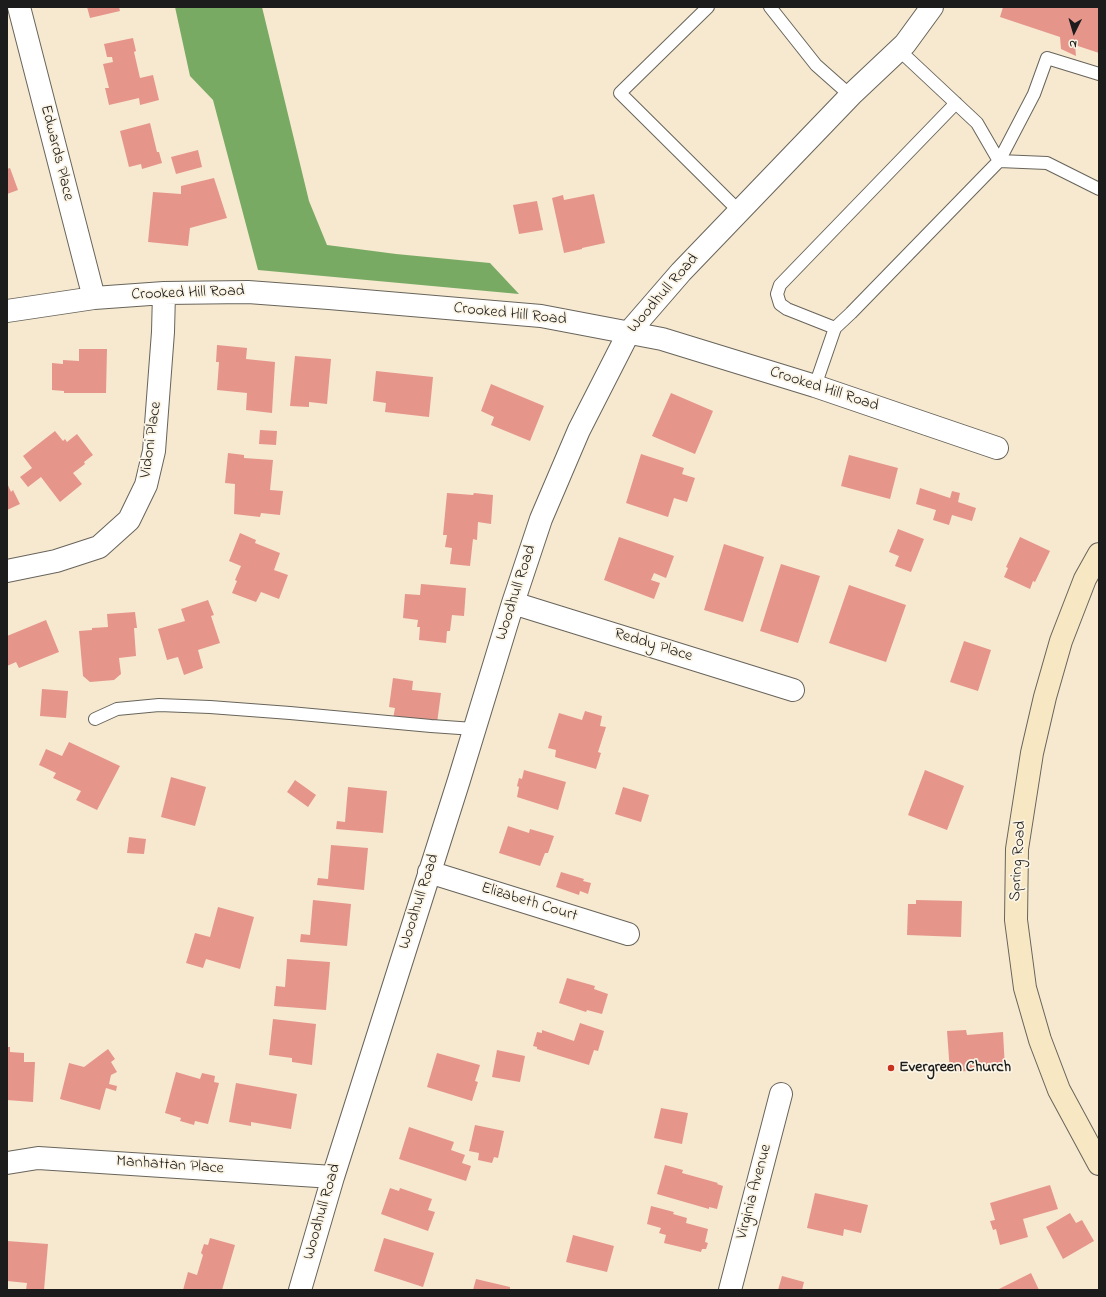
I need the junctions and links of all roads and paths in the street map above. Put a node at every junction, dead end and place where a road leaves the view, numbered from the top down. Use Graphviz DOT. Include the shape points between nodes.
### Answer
graph roads {
  1 [pos="19,7"];
  2 [pos="708,7"];
  3 [pos="770,7"];
  4 [pos="932,7"];
  5 [pos="899,50"];
  6 [pos="1099,74"];
  7 [pos="851,96"];
  8 [pos="956,103"];
  9 [pos="999,162"];
  10 [pos="1099,189"];
  11 [pos="740,212"];
  12 [pos="164,293"];
  13 [pos="94,298"];
  14 [pos="7,311"];
  15 [pos="835,328"];
  16 [pos="629,332"];
  17 [pos="815,386"];
  18 [pos="997,448"];
  19 [pos="1099,554"];
  20 [pos="7,571"];
  21 [pos="513,603"];
  22 [pos="793,690"];
  23 [pos="94,719"];
  24 [pos="474,729"];
  25 [pos="429,872"];
  26 [pos="628,934"];
  27 [pos="781,1094"];
  28 [pos="7,1163"];
  29 [pos="1099,1164"];
  30 [pos="333,1177"];
  31 [pos="300,1290"];
  32 [pos="730,1290"];
  1 -- 13 [label="street, Edwards Place"];
  2 -- 11 [label="lane" via="620,93"];
  3 -- 7 [label="lane" via="816,65"];
  4 -- 5 [label="street, Woodhull Road"];
  5 -- 7 [label="street, Woodhull Road"];
  5 -- 8 [label="lane"];
  6 -- 9 [label="lane" via="1047,58 1034,94"];
  7 -- 11 [label="street, Woodhull Road"];
  8 -- 9 [label="lane" via="977,123"];
  8 -- 15 [label="lane" via="780,285 780,304"];
  9 -- 10 [label="lane" via="1047,163"];
  9 -- 15 [label="lane"];
  11 -- 16 [label="street, Woodhull Road" via="680,272"];
  12 -- 13 [label="street, Crooked Hill Road"];
  12 -- 16 [label="street, Crooked Hill Road" via="248,292 345,299 541,316"];
  12 -- 20 [label="street, Vidoni Place" via="154,451 146,485 129,520 99,547 56,561"];
  13 -- 14 [label="street, Crooked Hill Road"];
  15 -- 17 [label="lane"];
  16 -- 17 [label="street, Crooked Hill Road"];
  16 -- 21 [label="street, Woodhull Road" via="579,430 541,519"];
  17 -- 18 [label="street, Crooked Hill Road"];
  19 -- 29 [label="main road, Spring Road" via="1085,579 1061,641 1043,704 1032,753 1017,849 1016,920 1025,988 1040,1040 1059,1090"];
  21 -- 22 [label="street, Reddy Place"];
  21 -- 24 [label="street, Woodhull Road"];
  23 -- 24 [label="lane" via="117,709 159,705 252,710"];
  24 -- 25 [label="street, Woodhull Road"];
  25 -- 26 [label="street, Elizabeth Court"];
  25 -- 30 [label="street, Woodhull Road"];
  27 -- 32 [label="street, Virginia Avenue"];
  28 -- 30 [label="street, Manhattan Place" via="38,1158"];
  30 -- 31 [label="street, Woodhull Road"];
}
